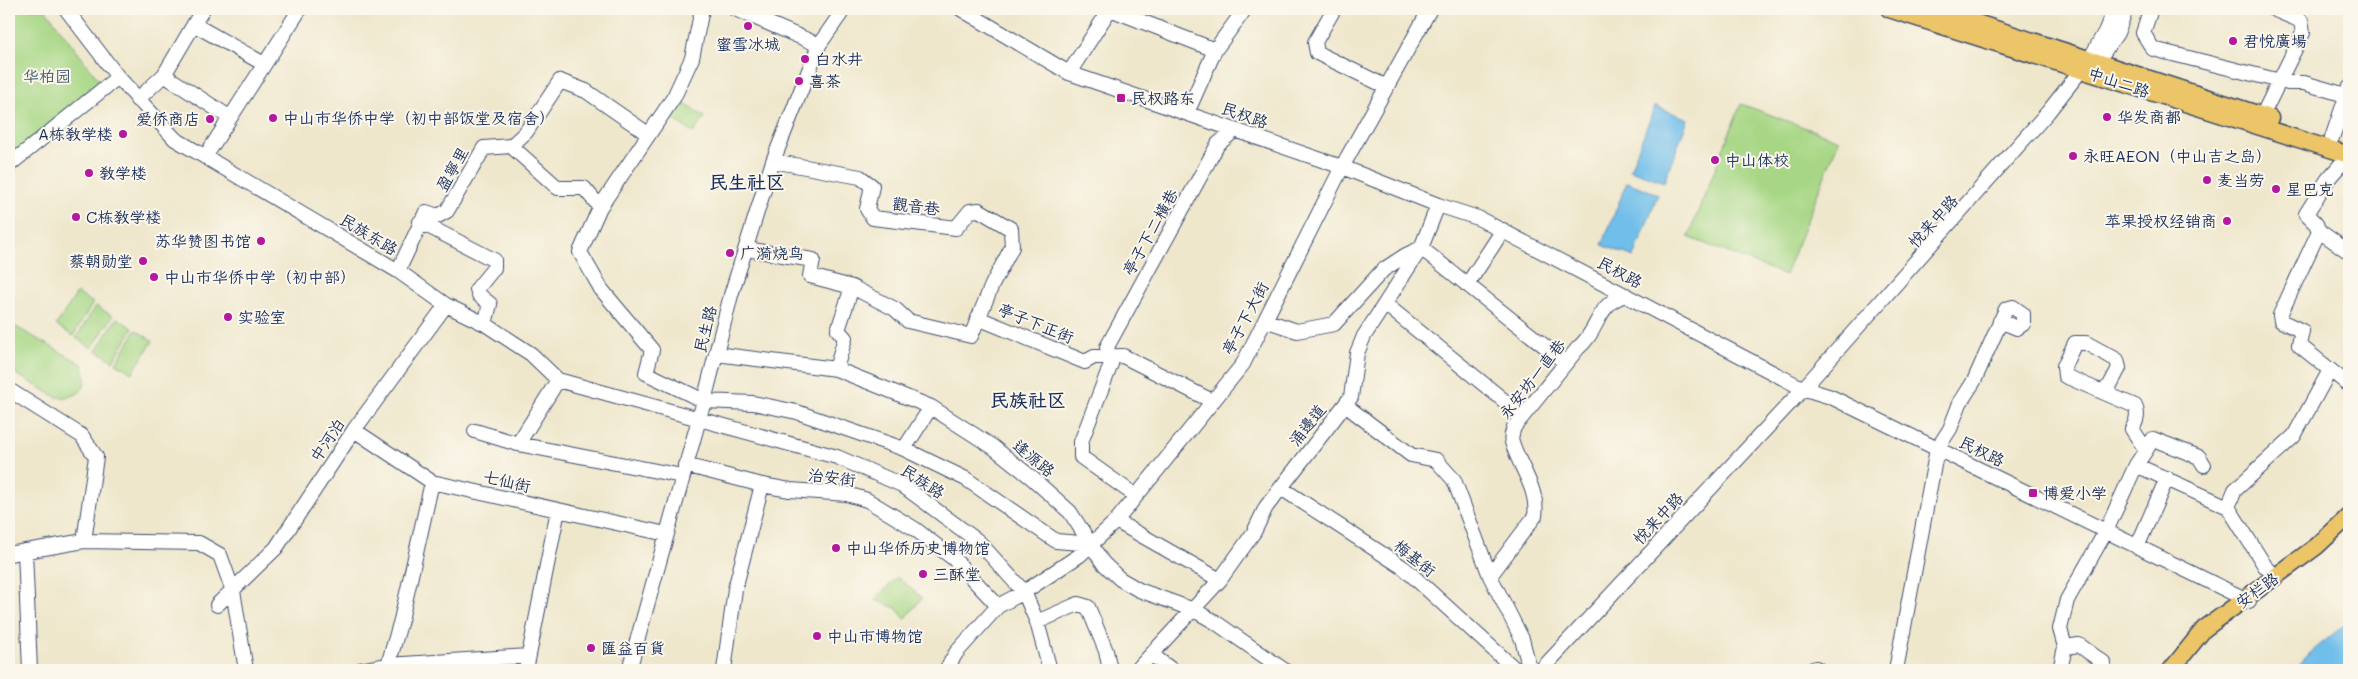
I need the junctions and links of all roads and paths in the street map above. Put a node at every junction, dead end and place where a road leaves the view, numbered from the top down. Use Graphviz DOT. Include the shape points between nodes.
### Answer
graph roads {
  1 [pos="66,9"];
  2 [pos="203,9"];
  3 [pos="300,9"];
  4 [pos="702,9"];
  5 [pos="736,9"];
  6 [pos="844,9"];
  7 [pos="961,9"];
  8 [pos="1110,9"];
  9 [pos="1245,9"];
  10 [pos="1334,9"];
  11 [pos="1430,9"];
  12 [pos="1889,9"];
  13 [pos="1934,9"];
  14 [pos="2114,9"];
  15 [pos="2126,9"];
  16 [pos="2151,9"];
  17 [pos="2273,9"];
  18 [pos="195,25"];
  19 [pos="819,45"];
  20 [pos="1215,50"];
  21 [pos="264,64"];
  22 [pos="2090,66"];
  23 [pos="1069,73"];
  24 [pos="164,74"];
  25 [pos="118,77"];
  26 [pos="2279,81"];
  27 [pos="1387,86"];
  28 [pos="2348,93"];
  29 [pos="137,100"];
  30 [pos="1187,113"];
  31 [pos="2262,116"];
  32 [pos="229,117"];
  33 [pos="1235,130"];
  34 [pos="648,134"];
  35 [pos="2332,138"];
  36 [pos="2349,144"];
  37 [pos="511,146"];
  38 [pos="2349,155"];
  39 [pos="204,157"];
  40 [pos="773,161"];
  41 [pos="10,162"];
  42 [pos="1342,167"];
  43 [pos="1438,205"];
  44 [pos="600,207"];
  45 [pos="420,222"];
  46 [pos="1503,230"];
  47 [pos="2319,231"];
  48 [pos="1421,248"];
  49 [pos="746,249"];
  50 [pos="2349,252"];
  51 [pos="398,272"];
  52 [pos="1467,285"];
  53 [pos="852,287"];
  54 [pos="1626,295"];
  55 [pos="503,298"];
  56 [pos="1386,304"];
  57 [pos="446,305"];
  58 [pos="490,309"];
  59 [pos="978,318"];
  60 [pos="1265,320"];
  61 [pos="2000,321"];
  62 [pos="485,324"];
  63 [pos="716,354"];
  64 [pos="1109,356"];
  65 [pos="1566,363"];
  66 [pos="836,369"];
  67 [pos="2330,370"];
  68 [pos="558,380"];
  69 [pos="2349,385"];
  70 [pos="1803,389"];
  71 [pos="9,390"];
  72 [pos="2100,391"];
  73 [pos="704,400"];
  74 [pos="1212,401"];
  75 [pos="1345,405"];
  76 [pos="931,406"];
  77 [pos="1523,416"];
  78 [pos="698,420"];
  79 [pos="354,430"];
  80 [pos="475,431"];
  81 [pos="518,444"];
  82 [pos="904,449"];
  83 [pos="1937,449"];
  84 [pos="2146,450"];
  85 [pos="2136,465"];
  86 [pos="2204,466"];
  87 [pos="684,471"];
  88 [pos="2167,478"];
  89 [pos="432,482"];
  90 [pos="762,485"];
  91 [pos="1281,488"];
  92 [pos="1136,496"];
  93 [pos="2228,507"];
  94 [pos="558,510"];
  95 [pos="2349,516"];
  96 [pos="1116,521"];
  97 [pos="2349,527"];
  98 [pos="2106,531"];
  99 [pos="666,534"];
  100 [pos="84,541"];
  101 [pos="1092,544"];
  102 [pos="2137,546"];
  103 [pos="26,551"];
  104 [pos="9,554"];
  105 [pos="1490,576"];
  106 [pos="2275,576"];
  107 [pos="1220,580"];
  108 [pos="233,591"];
  109 [pos="1024,592"];
  110 [pos="2246,600"];
  111 [pos="217,605"];
  112 [pos="998,606"];
  113 [pos="1194,610"];
  114 [pos="1037,622"];
  115 [pos="2065,647"];
  116 [pos="1152,655"];
  117 [pos="527,663"];
  118 [pos="2104,663"];
  119 [pos="388,665"];
  120 [pos="30,670"];
  121 [pos="246,670"];
  122 [pos="360,670"];
  123 [pos="629,670"];
  124 [pos="724,670"];
  125 [pos="946,670"];
  126 [pos="1050,670"];
  127 [pos="1110,670"];
  128 [pos="1137,670"];
  129 [pos="1172,670"];
  130 [pos="1284,670"];
  131 [pos="1516,670"];
  132 [pos="1530,670"];
  133 [pos="1541,670"];
  134 [pos="1896,670"];
  135 [pos="2060,670"];
  136 [pos="2171,670"];
  137 [pos="2178,670"];
  1 -- 25 [label="street, 民族东路"];
  2 -- 18 [label="street"];
  3 -- 21 [label="street"];
  4 -- 34 [label="street" via="692,58 674,97"];
  5 -- 19 [label="street"];
  6 -- 19 [label="street, 民生路"];
  7 -- 23 [label="street, 民权路"];
  8 -- 20 [label="street"];
  8 -- 23 [label="street"];
  9 -- 20 [label="street"];
  10 -- 27 [label="street" via="1315,42 1317,53"];
  11 -- 27 [label="street, 亭子下大街"];
  12 -- 22 [label="main road, 中山二路"];
  13 -- 22 [label="main road, 中山二路"];
  14 -- 22 [label="street"];
  15 -- 22 [label="street" via="2117,33"];
  16 -- 26 [label="street" via="2143,33 2153,49"];
  17 -- 26 [label="street" via="2301,21 2303,33"];
  18 -- 21 [label="street"];
  18 -- 24 [label="street"];
  19 -- 40 [label="street, 民生路"];
  20 -- 30 [label="street"];
  21 -- 32 [label="street"];
  22 -- 31 [label="main road, 中山二路"];
  22 -- 38 [label="main road, 中山二路"];
  22 -- 70 [label="street, 悦来中路"];
  23 -- 30 [label="street, 民权路"];
  24 -- 29 [label="street"];
  24 -- 32 [label="street"];
  25 -- 29 [label="street, 民族东路"];
  25 -- 41 [label="street"];
  26 -- 28 [label="street"];
  26 -- 31 [label="street"];
  27 -- 42 [label="street, 亭子下大街"];
  28 -- 35 [label="street"];
  29 -- 39 [label="street, 民族东路" via="175,139"];
  30 -- 33 [label="street, 民权路"];
  31 -- 35 [label="main road, 中山二路"];
  32 -- 39 [label="street"];
  33 -- 42 [label="street, 民权路"];
  33 -- 64 [label="street, 亭子下二橫巷" via="1218,144 1107,347"];
  34 -- 37 [label="street" via="586,91 560,81 526,132"];
  34 -- 44 [label="street"];
  35 -- 36 [label="main road, 中山二路"];
  37 -- 44 [label="street" via="558,188 584,188"];
  37 -- 45 [label="street, 盈寧里" via="484,148 448,211 438,216 426,212"];
  38 -- 47 [label="street" via="2328,179 2306,214"];
  39 -- 51 [label="street, 民族东路"];
  40 -- 49 [label="street, 民生路"];
  40 -- 59 [label="street, 觀音巷" via="860,177 872,186 867,209 873,218 956,228 970,211 979,210 1011,229 1012,248"];
  42 -- 43 [label="street, 民权路"];
  42 -- 60 [label="street, 亭子下大街"];
  43 -- 46 [label="street, 民权路"];
  43 -- 48 [label="street, 涌邊道"];
  44 -- 73 [label="street" via="580,252 601,289 652,350 646,373"];
  45 -- 51 [label="street"];
  45 -- 58 [label="street" via="494,260 494,268 477,289 490,304"];
  46 -- 52 [label="street"];
  46 -- 54 [label="street, 民权路"];
  47 -- 50 [label="street"];
  47 -- 67 [label="street" via="2280,315 2281,322 2302,332 2300,346"];
  48 -- 52 [label="street"];
  48 -- 56 [label="street, 涌邊道"];
  48 -- 60 [label="street" via="1383,270 1334,324 1297,332"];
  49 -- 53 [label="street, 亭子下正街" via="813,260 810,276"];
  49 -- 63 [label="street, 民生路"];
  51 -- 57 [label="street, 民族东路"];
  52 -- 65 [label="street"];
  53 -- 59 [label="street, 亭子下正街" via="895,309 908,321 971,336"];
  53 -- 66 [label="street" via="838,330 845,338"];
  54 -- 65 [label="street, 永安坊一直巷" via="1614,298 1603,309 1588,340"];
  54 -- 70 [label="street, 民权路"];
  55 -- 58 [label="street"];
  56 -- 75 [label="street, 涌邊道" via="1364,336 1357,353 1351,397"];
  56 -- 77 [label="street"];
  57 -- 62 [label="street, 民族东路"];
  57 -- 79 [label="street, 中河泊"];
  58 -- 62 [label="street"];
  59 -- 64 [label="street, 亭子下正街" via="1085,362 1094,357"];
  60 -- 74 [label="street, 亭子下大街" via="1243,364"];
  61 -- 61 [label="street" via="2006,309 2013,307 2023,314 2022,324 2017,328"];
  61 -- 83 [label="street" via="1974,381"];
  62 -- 68 [label="street, 民族东路" via="531,354"];
  63 -- 66 [label="street, 逢源路"];
  63 -- 73 [label="street, 民生路"];
  64 -- 74 [label="street" via="1123,356"];
  64 -- 92 [label="street, 亭子下二橫巷" via="1111,364 1081,442 1080,457"];
  65 -- 77 [label="street, 永安坊一直巷"];
  66 -- 76 [label="street, 逢源路"];
  67 -- 69 [label="street"];
  67 -- 93 [label="street" via="2294,436 2235,490"];
  68 -- 78 [label="street, 民族东路"];
  68 -- 81 [label="street"];
  70 -- 83 [label="street, 民权路" via="1831,398"];
  70 -- 133 [label="street, 悦来中路"];
  71 -- 100 [label="street" via="82,436 96,457"];
  72 -- 84 [label="street" via="2135,406 2136,423 2132,429"];
  73 -- 78 [label="street, 民生路"];
  73 -- 82 [label="street" via="753,403 797,412"];
  74 -- 92 [label="street, 亭子下大街"];
  75 -- 91 [label="street, 涌邊道"];
  75 -- 105 [label="street" via="1411,454 1436,460 1454,480"];
  76 -- 82 [label="street"];
  76 -- 101 [label="street, 逢源路" via="993,447 1032,478 1070,512"];
  77 -- 105 [label="street, 永安坊一直巷" via="1514,427 1511,440 1536,506 1535,516"];
  78 -- 87 [label="street, 民生路"];
  78 -- 109 [label="street, 民族路" via="837,457 902,485 979,542"];
  79 -- 89 [label="street, 七仙街"];
  79 -- 108 [label="street, 中河泊" via="276,548"];
  80 -- 81 [label="street, 治安街"];
  81 -- 87 [label="street, 治安街"];
  82 -- 101 [label="street" via="966,479 1056,541"];
  83 -- 98 [label="street, 民权路"];
  83 -- 134 [label="street"];
  84 -- 85 [label="street"];
  84 -- 86 [label="street" via="2153,439 2199,457"];
  85 -- 88 [label="street"];
  85 -- 98 [label="street"];
  87 -- 90 [label="street, 治安街"];
  87 -- 99 [label="street, 民生路"];
  88 -- 93 [label="street"];
  88 -- 102 [label="street"];
  89 -- 94 [label="street, 七仙街"];
  89 -- 119 [label="street"];
  90 -- 112 [label="street, 治安街" via="847,494 867,500 915,529 954,559"];
  90 -- 124 [label="street" via="735,589"];
  91 -- 107 [label="street, 涌邊道"];
  91 -- 131 [label="street, 梅基街" via="1404,568"];
  92 -- 96 [label="street, 亭子下大街"];
  93 -- 106 [label="street" via="2265,566"];
  94 -- 99 [label="street, 七仙街"];
  94 -- 117 [label="street"];
  95 -- 106 [label="main road, 安栏路" via="2318,546"];
  96 -- 101 [label="street, 亭子下大街"];
  96 -- 107 [label="street"];
  97 -- 110 [label="main road, 安栏路" via="2323,550"];
  98 -- 102 [label="street, 民权路"];
  98 -- 115 [label="street" via="2067,600 2060,629"];
  99 -- 123 [label="street, 民生路"];
  100 -- 103 [label="street"];
  100 -- 108 [label="street" via="199,544 220,555"];
  101 -- 109 [label="street, 亭子下大街"];
  101 -- 113 [label="street, 逢源路" via="1103,563 1120,579 1139,590"];
  102 -- 110 [label="street, 民权路"];
  103 -- 104 [label="street"];
  103 -- 120 [label="street"];
  105 -- 132 [label="street" via="1522,639"];
  106 -- 110 [label="main road, 安栏路"];
  107 -- 113 [label="street, 涌邊道"];
  108 -- 111 [label="street, 中河泊"];
  108 -- 121 [label="street"];
  109 -- 112 [label="street, 亭子下大街"];
  109 -- 114 [label="street, 民族路"];
  110 -- 136 [label="main road, 安栏路" via="2204,629"];
  110 -- 137 [label="main road, 安栏路" via="2208,632"];
  112 -- 125 [label="street, 亭子下大街" via="956,653"];
  113 -- 116 [label="street, 涌邊道"];
  113 -- 130 [label="street, 逢源路"];
  114 -- 126 [label="street, 民族路"];
  114 -- 127 [label="street" via="1078,604 1088,607"];
  115 -- 118 [label="street" via="2078,644"];
  115 -- 135 [label="street"];
  116 -- 128 [label="street, 涌邊道"];
  116 -- 129 [label="street"];
  117 -- 119 [label="street"];
  119 -- 122 [label="street"];
}
